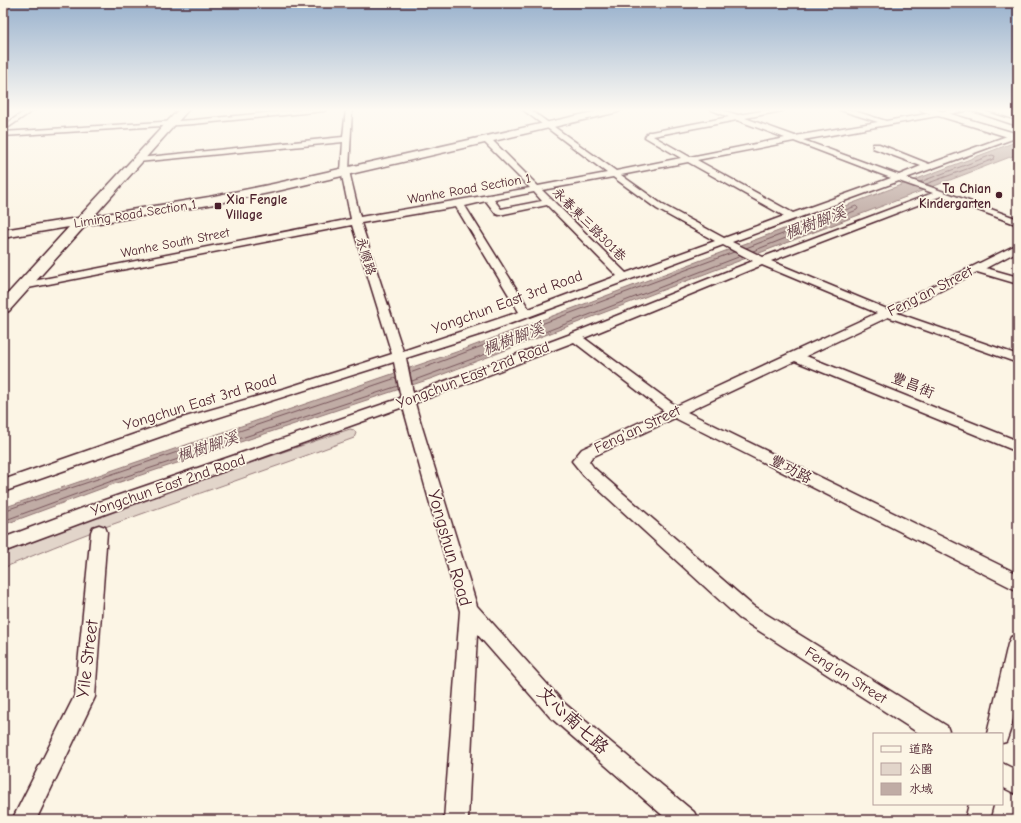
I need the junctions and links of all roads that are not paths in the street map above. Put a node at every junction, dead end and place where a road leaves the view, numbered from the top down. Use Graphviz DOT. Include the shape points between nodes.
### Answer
graph roads {
  1 [pos="137,147"];
  2 [pos="149,147"];
  3 [pos="263,147"];
  4 [pos="346,147"];
  5 [pos="449,147"];
  6 [pos="494,147"];
  7 [pos="579,147"];
  8 [pos="667,147"];
  9 [pos="750,147"];
  10 [pos="816,147"];
  11 [pos="880,147"];
  12 [pos="983,147"];
  13 [pos="689,159"];
  14 [pos="138,160"];
  15 [pos="930,167"];
  16 [pos="345,171"];
  17 [pos="615,174"];
  18 [pos="902,180"];
  19 [pos="536,189"];
  20 [pos="934,192"];
  21 [pos="488,198"];
  22 [pos="549,202"];
  23 [pos="459,204"];
  24 [pos="793,217"];
  25 [pos="83,221"];
  26 [pos="356,221"];
  27 [pos="1018,222"];
  28 [pos="66,224"];
  29 [pos="3,234"];
  30 [pos="728,244"];
  31 [pos="1018,247"];
  32 [pos="760,260"];
  33 [pos="976,268"];
  34 [pos="626,278"];
  35 [pos="1018,281"];
  36 [pos="23,286"];
  37 [pos="3,289"];
  38 [pos="3,308"];
  39 [pos="887,313"];
  40 [pos="526,314"];
  41 [pos="575,337"];
  42 [pos="795,356"];
  43 [pos="399,357"];
  44 [pos="1018,359"];
  45 [pos="408,400"];
  46 [pos="675,412"];
  47 [pos="1018,447"];
  48 [pos="3,486"];
  49 [pos="99,532"];
  50 [pos="3,545"];
  51 [pos="1018,583"];
  52 [pos="469,611"];
  53 [pos="1018,644"];
  54 [pos="937,733"];
  55 [pos="998,733"];
  56 [pos="1003,775"];
  57 [pos="1018,784"];
  58 [pos="981,805"];
  59 [pos="24,820"];
  60 [pos="456,820"];
  61 [pos="686,820"];
  62 [pos="977,820"];
  1 -- 28 [label="street"];
  2 -- 14 [label="street"];
  3 -- 14 [label="street"];
  4 -- 16 [label="street, 永順路"];
  5 -- 16 [label="street, Liming Road Section 1"];
  6 -- 19 [label="street, 永春東三路301巷"];
  7 -- 17 [label="street"];
  8 -- 13 [label="street"];
  9 -- 13 [label="street, Wanhe Road Section 1"];
  10 -- 18 [label="street"];
  11 -- 15 [label="street"];
  12 -- 15 [label="street, Yongchun East 3rd Road"];
  13 -- 17 [label="street, Wanhe Road Section 1"];
  13 -- 24 [label="street"];
  14 -- 25 [label="street"];
  15 -- 18 [label="street, Yongchun East 3rd Road"];
  16 -- 25 [label="street, Liming Road Section 1" via="216,199"];
  16 -- 26 [label="street, 永順路"];
  17 -- 19 [label="street, Wanhe Road Section 1"];
  17 -- 30 [label="street" via="660,206"];
  18 -- 20 [label="street"];
  18 -- 24 [label="street, Yongchun East 3rd Road"];
  19 -- 21 [label="street, Wanhe Road Section 1"];
  19 -- 22 [label="street, 永春東三路301巷"];
  20 -- 27 [label="street"];
  20 -- 32 [label="street, Yongchun East 2nd Road"];
  21 -- 22 [label="street" via="499,212"];
  21 -- 23 [label="street, Wanhe Road Section 1"];
  22 -- 34 [label="street, 永春東三路301巷"];
  23 -- 26 [label="street, Wanhe Road Section 1"];
  23 -- 40 [label="street"];
  24 -- 30 [label="street, Yongchun East 3rd Road"];
  25 -- 28 [label="street, Liming Road Section 1"];
  25 -- 36 [label="street"];
  26 -- 36 [label="street, Wanhe South Street"];
  26 -- 43 [label="street, 永順路"];
  28 -- 29 [label="street, Liming Road Section 1"];
  28 -- 37 [label="street"];
  30 -- 32 [label="street"];
  30 -- 34 [label="street, Yongchun East 3rd Road"];
  31 -- 33 [label="street, Feng'an Street"];
  32 -- 39 [label="street"];
  32 -- 41 [label="street, Yongchun East 2nd Road"];
  33 -- 35 [label="street"];
  33 -- 39 [label="street, Feng'an Street"];
  34 -- 40 [label="street, Yongchun East 3rd Road"];
  36 -- 38 [label="street"];
  39 -- 42 [label="street, Feng'an Street"];
  39 -- 44 [label="street"];
  40 -- 43 [label="street, Yongchun East 3rd Road"];
  41 -- 45 [label="street, Yongchun East 2nd Road"];
  41 -- 46 [label="street, 豐功路"];
  42 -- 46 [label="street, Feng'an Street"];
  42 -- 47 [label="street, 豐昌街"];
  43 -- 45 [label="street, 永順路"];
  43 -- 48 [label="street, Yongchun East 3rd Road" via="180,424"];
  45 -- 50 [label="street, Yongchun East 2nd Road"];
  45 -- 52 [label="street, Yongshun Road"];
  46 -- 51 [label="street, 豐功路"];
  46 -- 54 [label="street, Feng'an Street" via="587,453 580,461 589,472 746,612"];
  49 -- 59 [label="street, Yile Street" via="85,697"];
  52 -- 60 [label="street, Yongshun Road"];
  52 -- 61 [label="street, 文心南七路" via="557,710"];
  53 -- 55 [label="street"];
  56 -- 57 [label="street"];
  58 -- 62 [label="street"];
}
